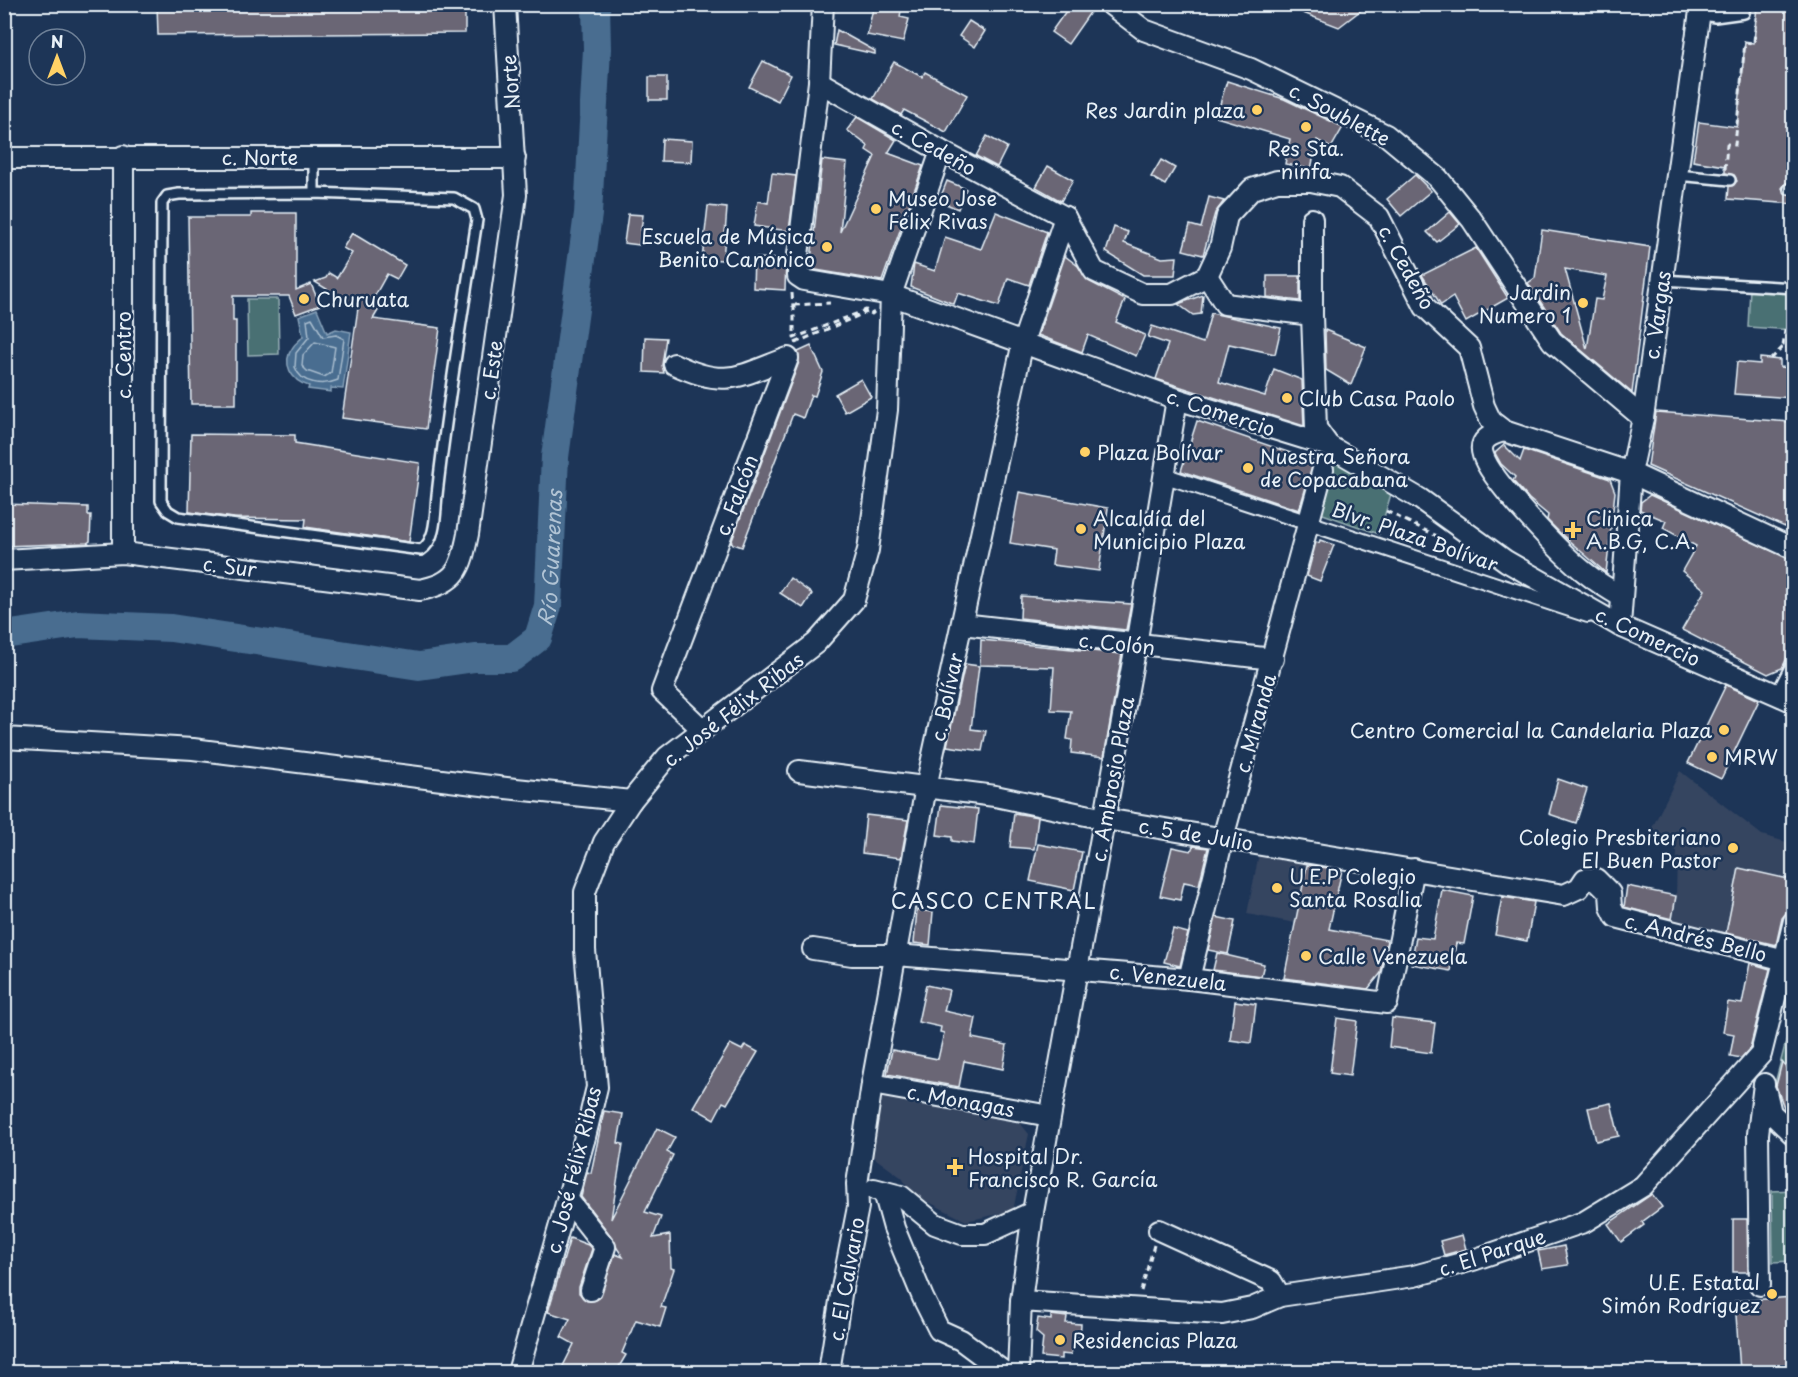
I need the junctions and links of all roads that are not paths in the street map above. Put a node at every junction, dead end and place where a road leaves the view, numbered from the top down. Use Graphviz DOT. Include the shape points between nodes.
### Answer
graph roads {
  1 [pos="505,4"];
  2 [pos="823,4"];
  3 [pos="1110,4"];
  4 [pos="1700,9"];
  5 [pos="1745,9"];
  6 [pos="819,82"];
  7 [pos="941,152"];
  8 [pos="123,156"];
  9 [pos="4,158"];
  10 [pos="314,158"];
  11 [pos="515,159"];
  12 [pos="1677,175"];
  13 [pos="1730,180"];
  14 [pos="314,193"];
  15 [pos="1065,217"];
  16 [pos="1312,219"];
  17 [pos="1207,276"];
  18 [pos="1662,280"];
  19 [pos="1794,288"];
  20 [pos="891,295"];
  21 [pos="1312,315"];
  22 [pos="1023,342"];
  23 [pos="674,364"];
  24 [pos="1177,399"];
  25 [pos="1643,418"];
  26 [pos="1504,432"];
  27 [pos="1329,446"];
  28 [pos="1323,469"];
  29 [pos="1631,473"];
  30 [pos="1163,475"];
  31 [pos="1310,521"];
  32 [pos="1794,549"];
  33 [pos="123,553"];
  34 [pos="4,561"];
  35 [pos="453,578"];
  36 [pos="1622,597"];
  37 [pos="962,624"];
  38 [pos="1620,626"];
  39 [pos="1136,645"];
  40 [pos="1273,659"];
  41 [pos="1794,670"];
  42 [pos="1787,699"];
  43 [pos="703,730"];
  44 [pos="4,738"];
  45 [pos="799,771"];
  46 [pos="926,788"];
  47 [pos="631,801"];
  48 [pos="1105,819"];
  49 [pos="1223,838"];
  50 [pos="1414,869"];
  51 [pos="1585,879"];
  52 [pos="1794,921"];
  53 [pos="813,949"];
  54 [pos="896,955"];
  55 [pos="1789,963"];
  56 [pos="1078,968"];
  57 [pos="1189,979"];
  58 [pos="1761,1054"];
  59 [pos="872,1084"];
  60 [pos="1764,1084"];
  61 [pos="1050,1116"];
  62 [pos="1794,1135"];
  63 [pos="857,1184"];
  64 [pos="884,1191"];
  65 [pos="568,1200"];
  66 [pos="1033,1212"];
  67 [pos="1159,1230"];
  68 [pos="1760,1286"];
  69 [pos="591,1290"];
  70 [pos="1280,1296"];
  71 [pos="1021,1301"];
  72 [pos="518,1372"];
  73 [pos="830,1372"];
  74 [pos="1004,1372"];
  75 [pos="1018,1372"];
  1 -- 11 [label="street, Norte"];
  2 -- 6 [label="street"];
  3 -- 25 [label="street, c. Soublette" via="1144,30 1251,69 1386,135 1438,178 1472,220 1551,341"];
  4 -- 5 [label="lane"];
  4 -- 12 [label="street, c. Vargas"];
  6 -- 7 [label="street, c. Cedeño"];
  6 -- 20 [label="street, c. Comercio" via="798,255 805,279"];
  7 -- 15 [label="street, c. Cedeño"];
  7 -- 20 [label="street, c. José Félix Ribas"];
  8 -- 9 [label="street, c. Norte"];
  8 -- 10 [label="street, c. Norte"];
  8 -- 33 [label="street, c. Centro"];
  10 -- 11 [label="street, c. Norte"];
  10 -- 14 [label="lane"];
  11 -- 35 [label="street, c. Este" via="516,195 469,522 463,559"];
  12 -- 13 [label="lane"];
  12 -- 18 [label="street, c. Vargas"];
  14 -- 14 [label="lane" via="454,198 474,209 477,220 434,524 431,540 421,550 178,517 162,501 162,203 167,196 179,194"];
  15 -- 17 [label="street" via="1094,271 1143,294 1172,294"];
  15 -- 22 [label="street, c. Bolívar"];
  16 -- 21 [label="street"];
  17 -- 21 [label="street" via="1225,304"];
  17 -- 26 [label="street, c. Cedeño" via="1220,248 1227,216 1252,189 1277,182 1340,187 1379,217 1425,307 1469,348 1484,406 1491,421"];
  18 -- 19 [label="lane"];
  18 -- 25 [label="street, c. Vargas"];
  20 -- 22 [label="street, c. Comercio"];
  20 -- 43 [label="street, c. José Félix Ribas" via="887,410 868,550 854,600 816,643"];
  21 -- 27 [label="street" via="1316,428"];
  22 -- 24 [label="street, c. Comercio"];
  22 -- 37 [label="street, c. Bolívar"];
  23 -- 43 [label="street, c. Falcón" via="695,374 728,380 791,351 662,692"];
  24 -- 27 [label="street, c. Comercio"];
  24 -- 30 [label="street, c. Ambrosio Plaza"];
  25 -- 29 [label="street, c. Vargas"];
  26 -- 29 [label="street"];
  26 -- 36 [label="street" via="1488,436 1483,442 1482,454 1498,481 1561,552"];
  27 -- 38 [label="street, c. Comercio" via="1420,499 1506,561"];
  28 -- 31 [label="street, c. Miranda"];
  29 -- 32 [label="street"];
  29 -- 36 [label="street, c. Vargas"];
  30 -- 31 [label="street, Blvr. Plaza Bolívar"];
  30 -- 39 [label="street, c. Ambrosio Plaza"];
  31 -- 38 [label="street, Blvr. Plaza Bolívar"];
  31 -- 40 [label="street, c. Miranda"];
  33 -- 34 [label="street, c. Sur"];
  33 -- 35 [label="street, c. Sur" via="420,590"];
  36 -- 38 [label="street, c. Vargas"];
  37 -- 39 [label="street, c. Colón"];
  37 -- 46 [label="street, c. Bolívar"];
  38 -- 42 [label="street, c. Comercio"];
  39 -- 40 [label="street, c. Colón"];
  39 -- 48 [label="street, c. Ambrosio Plaza"];
  40 -- 49 [label="street, c. Miranda"];
  41 -- 42 [label="street"];
  43 -- 47 [label="street, c. José Félix Ribas" via="667,757"];
  44 -- 47 [label="street" via="193,749"];
  45 -- 46 [label="street, c. 5 de Julio"];
  46 -- 48 [label="street, c. 5 de Julio" via="995,796"];
  46 -- 54 [label="street, c. Bolívar"];
  47 -- 65 [label="street, c. José Félix Ribas" via="604,842 585,892 585,950 597,1087"];
  48 -- 49 [label="street, c. 5 de Julio"];
  48 -- 56 [label="street, c. Ambrosio Plaza"];
  49 -- 50 [label="street, c. 5 de Julio"];
  49 -- 57 [label="street, c. Miranda"];
  50 -- 51 [label="street, c. 5 de Julio" via="1564,895 1579,888"];
  50 -- 57 [label="street, c. Venezuela" via="1387,1003"];
  51 -- 55 [label="street, c. Andrés Bello" via="1596,879 1605,886 1616,917"];
  52 -- 55 [label="street, c. El Parque"];
  53 -- 54 [label="street, c. Venezuela" via="852,955"];
  54 -- 56 [label="street, c. Venezuela"];
  54 -- 59 [label="street, c. Bolívar"];
  55 -- 58 [label="street, c. El Parque"];
  56 -- 57 [label="street, c. Venezuela"];
  56 -- 61 [label="street, c. Ambrosio Plaza"];
  58 -- 60 [label="street"];
  58 -- 70 [label="street, c. El Parque" via="1643,1186 1584,1222 1414,1276"];
  59 -- 61 [label="street, c. Monagas"];
  59 -- 63 [label="street, c. Bolívar"];
  60 -- 62 [label="street" via="1771,1113"];
  60 -- 68 [label="street" via="1758,1134"];
  61 -- 66 [label="street, c. Ambrosio Plaza"];
  63 -- 64 [label="street"];
  63 -- 73 [label="street, c. El Calvario" via="858,1207"];
  64 -- 66 [label="street" via="901,1196 935,1224 962,1234 984,1234"];
  64 -- 74 [label="street" via="914,1278 939,1330 970,1345"];
  65 -- 69 [label="street" via="605,1247"];
  65 -- 72 [label="street, c. José Félix Ribas"];
  66 -- 71 [label="street, c. Ambrosio Plaza"];
  67 -- 70 [label="street" via="1271,1281"];
  70 -- 71 [label="street, c. El Parque" via="1252,1308 1222,1314"];
  71 -- 75 [label="street, c. Ambrosio Plaza"];
}
